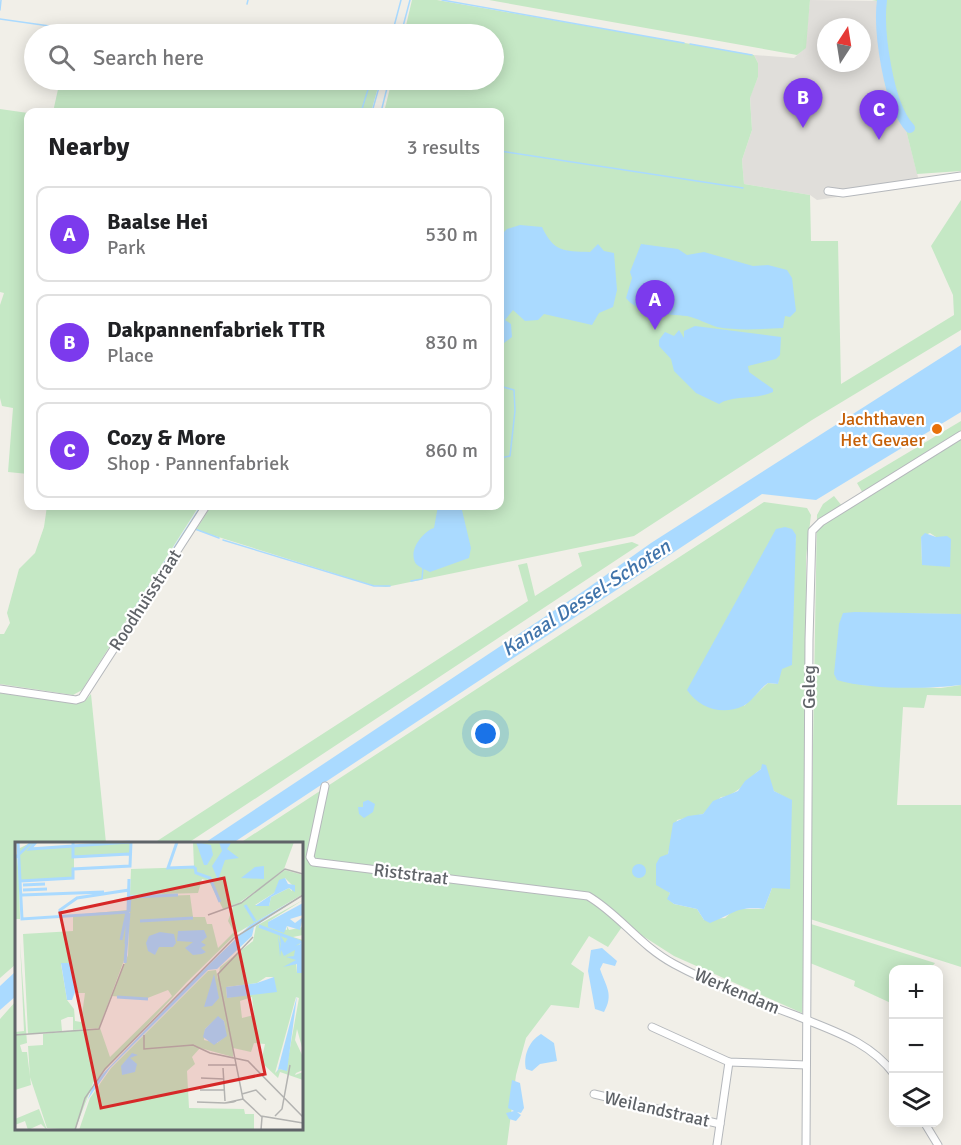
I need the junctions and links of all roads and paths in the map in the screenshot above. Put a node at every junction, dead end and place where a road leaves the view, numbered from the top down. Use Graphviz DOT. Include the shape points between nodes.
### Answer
graph roads {
  1 [pos="961,176"];
  2 [pos="828,191"];
  3 [pos="961,435"];
  4 [pos="203,510"];
  5 [pos="0,689"];
  6 [pos="325,786"];
  7 [pos="588,896"];
  8 [pos="806,1020"];
  9 [pos="652,1027"];
  10 [pos="729,1062"];
  11 [pos="806,1065"];
  12 [pos="893,1073"];
  13 [pos="594,1094"];
  14 [pos="720,1124"];
  15 [pos="927,1127"];
  16 [pos="717,1145"];
  17 [pos="806,1145"];
  18 [pos="938,1145"];
  1 -- 2 [label="street" via="843,193"];
  3 -- 8 [label="street, Geleg" via="820,522 812,531"];
  4 -- 5 [label="street, Roodhuisstraat" via="85,695 76,700"];
  6 -- 7 [label="street, Riststraat" via="310,857 313,862"];
  7 -- 8 [label="street, Werkendam" via="602,904 649,949 676,965"];
  8 -- 11 [label="street"];
  8 -- 12 [label="street, Werkendam" via="867,1047"];
  9 -- 10 [label="street"];
  10 -- 11 [label="street"];
  10 -- 14 [label="street"];
  11 -- 17 [label="street"];
  13 -- 14 [label="street, Weilandstraat"];
  14 -- 16 [label="street"];
  15 -- 18 [label="street"];
}
